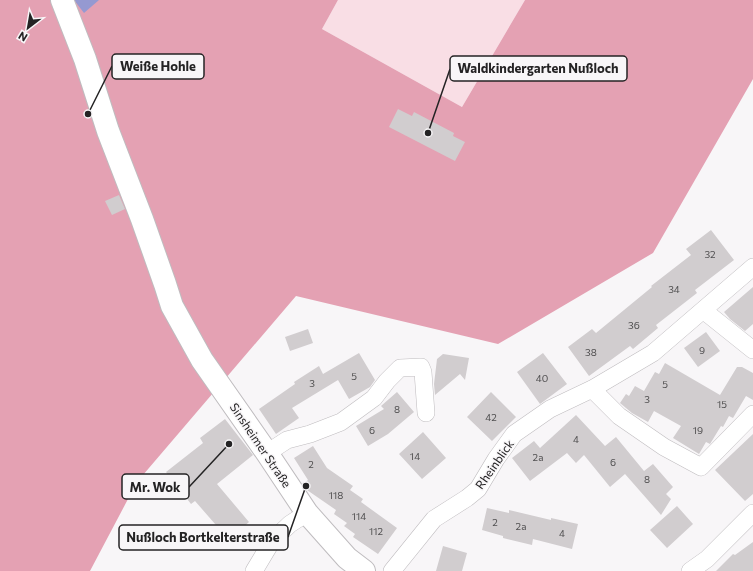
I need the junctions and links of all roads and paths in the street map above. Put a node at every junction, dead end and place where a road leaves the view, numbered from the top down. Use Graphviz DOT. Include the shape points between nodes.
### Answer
graph roads {
  1 [pos="62,0"];
  2 [pos="753,267"];
  3 [pos="703,310"];
  4 [pos="753,350"];
  5 [pos="592,389"];
  6 [pos="426,413"];
  7 [pos="753,414"];
  8 [pos="267,453"];
  9 [pos="753,513"];
  10 [pos="307,514"];
  11 [pos="254,571"];
  12 [pos="364,571"];
  13 [pos="392,571"];
  14 [pos="690,571"];
  1 -- 8 [label="street, Sinsheimer Straße" via="172,306 202,360"];
  2 -- 3 [label="street, Rheinblick"];
  3 -- 4 [label="street"];
  3 -- 5 [label="street, Rheinblick" via="653,353"];
  5 -- 7 [label="street" via="619,416 664,447 702,467"];
  5 -- 13 [label="street, Rheinblick" via="550,409 514,434 478,489 434,519"];
  6 -- 8 [label="street" via="424,372 421,367 400,368 374,398 341,422 287,440"];
  8 -- 10 [label="street, Sinsheimer Straße"];
  9 -- 14 [label="street" via="707,559"];
  10 -- 11 [label="street" via="290,524 272,541"];
  10 -- 12 [label="street, Sinsheimer Straße" via="347,558"];
}
